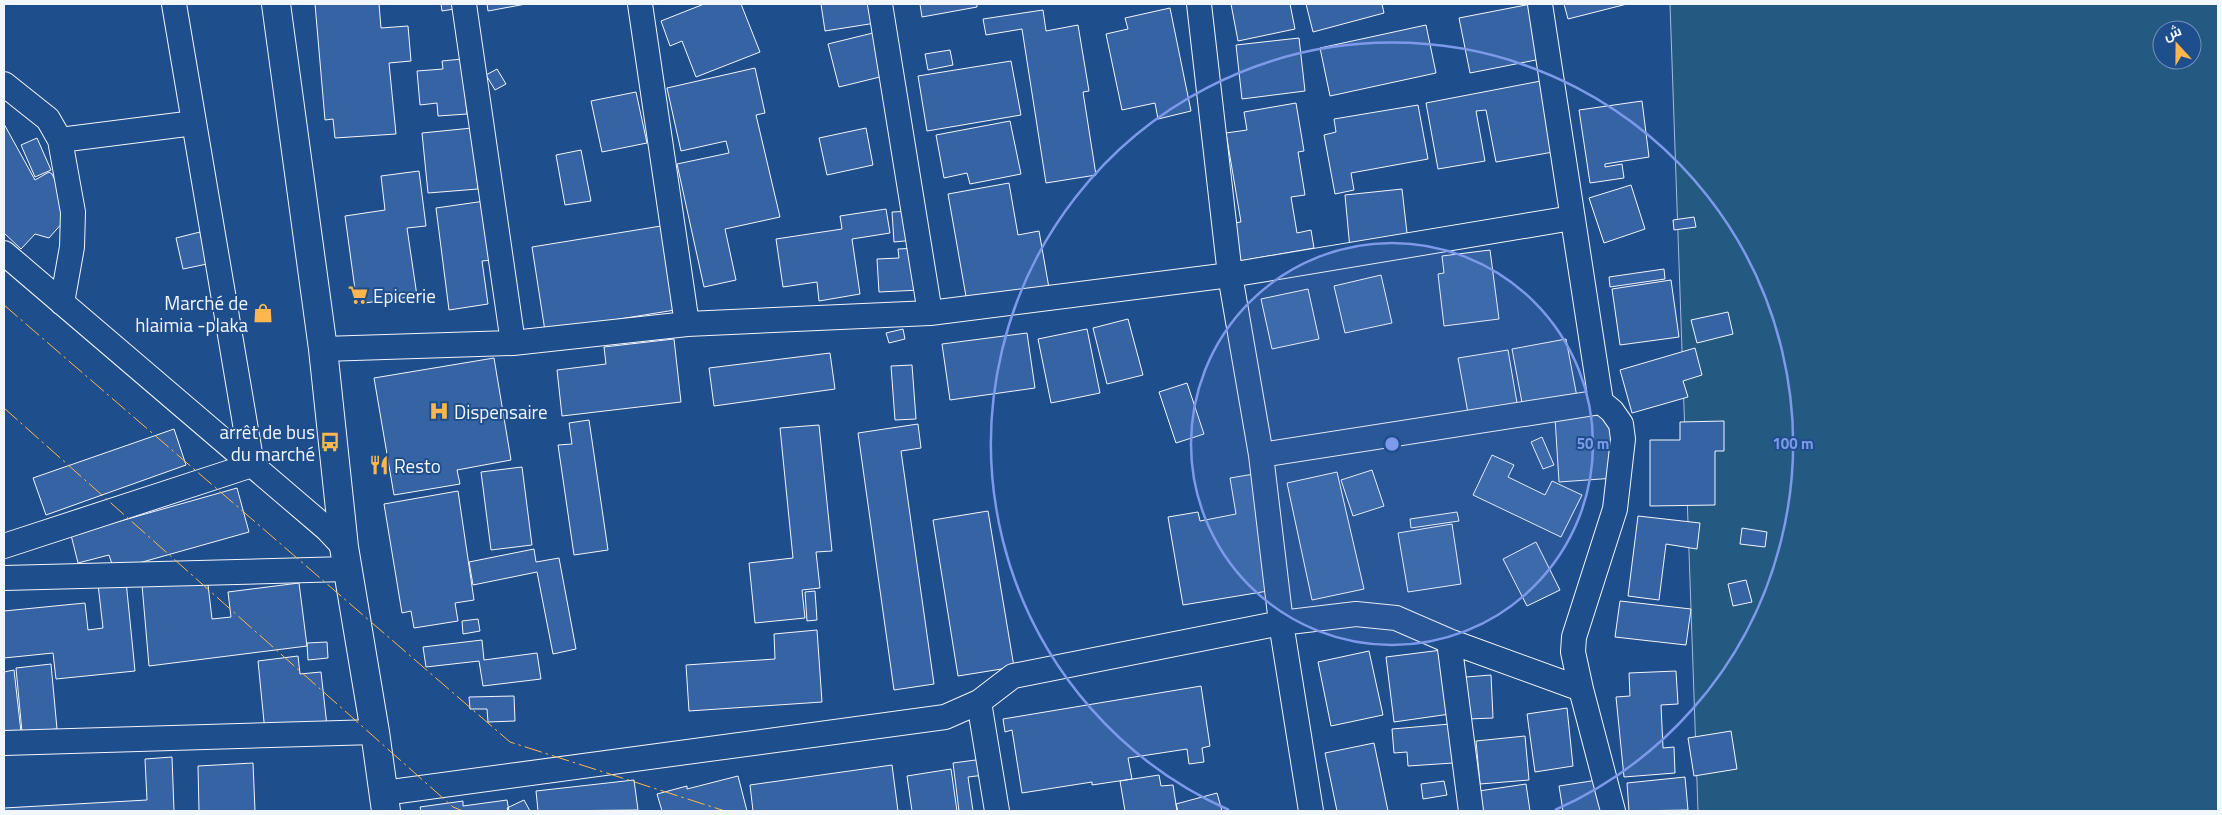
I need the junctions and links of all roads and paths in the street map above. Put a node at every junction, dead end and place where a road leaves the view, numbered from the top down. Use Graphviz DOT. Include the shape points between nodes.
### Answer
graph roads {
  1 [pos="174,4"];
  2 [pos="276,4"];
  3 [pos="464,4"];
  4 [pos="640,4"];
  5 [pos="880,4"];
  6 [pos="1199,4"];
  7 [pos="1540,4"];
  8 [pos="4,84"];
  9 [pos="194,123"];
  10 [pos="60,140"];
  11 [pos="1572,218"];
  12 [pos="4,253"];
  13 [pos="1230,275"];
  14 [pos="62,302"];
  15 [pos="930,313"];
  16 [pos="687,324"];
  17 [pos="513,343"];
  18 [pos="322,349"];
  19 [pos="1601,402"];
  20 [pos="1261,455"];
  21 [pos="252,465"];
  22 [pos="4,546"];
  23 [pos="345,558"];
  24 [pos="4,578"];
  25 [pos="1281,623"];
  26 [pos="1449,641"];
  27 [pos="1581,689"];
  28 [pos="979,702"];
  29 [pos="375,732"];
  30 [pos="4,743"];
  31 [pos="385,802"];
  32 [pos="997,811"];
  33 [pos="1311,811"];
  34 [pos="1471,811"];
  35 [pos="1613,811"];
  1 -- 9 [label="street"];
  2 -- 18 [label="main road"];
  3 -- 17 [label="street"];
  4 -- 16 [label="street"];
  5 -- 15 [label="street"];
  6 -- 13 [label="street"];
  7 -- 11 [label="street"];
  8 -- 10 [label="street" via="48,120"];
  9 -- 10 [label="street"];
  9 -- 21 [label="street"];
  10 -- 14 [label="street" via="73,212 72,247"];
  11 -- 13 [label="street"];
  11 -- 19 [label="street"];
  12 -- 14 [label="street"];
  13 -- 15 [label="street"];
  13 -- 20 [label="street"];
  14 -- 21 [label="street"];
  15 -- 16 [label="street"];
  16 -- 17 [label="street"];
  17 -- 18 [label="street"];
  18 -- 23 [label="main road"];
  19 -- 20 [label="street"];
  19 -- 27 [label="street" via="1621,424 1623,439 1615,509 1574,637 1573,652"];
  20 -- 25 [label="street"];
  21 -- 22 [label="street"];
  21 -- 23 [label="street" via="327,529"];
  23 -- 24 [label="street"];
  23 -- 29 [label="main road"];
  25 -- 26 [label="street" via="1356,614 1396,618"];
  25 -- 28 [label="street" via="1013,676"];
  25 -- 33 [label="street"];
  26 -- 27 [label="street"];
  26 -- 34 [label="street"];
  27 -- 35 [label="street"];
  28 -- 31 [label="street" via="944,717"];
  28 -- 32 [label="street"];
  29 -- 30 [label="street"];
  29 -- 31 [label="main road"];
}
